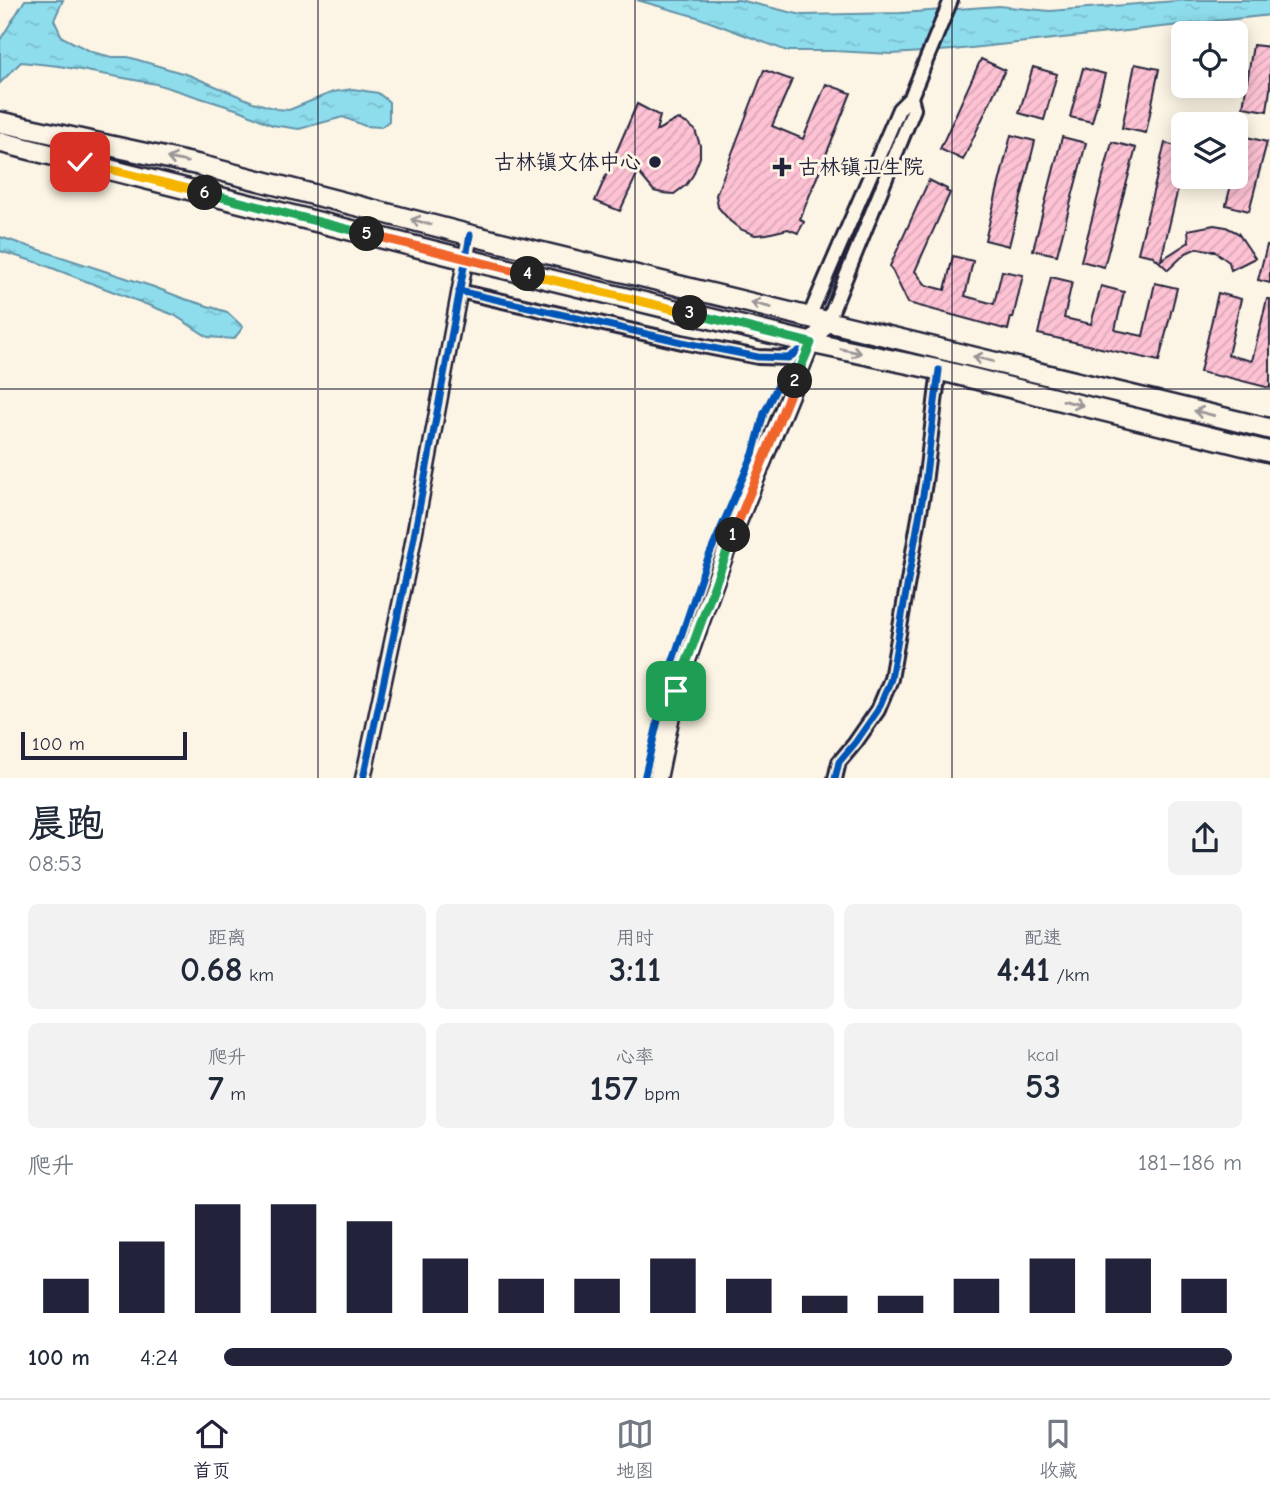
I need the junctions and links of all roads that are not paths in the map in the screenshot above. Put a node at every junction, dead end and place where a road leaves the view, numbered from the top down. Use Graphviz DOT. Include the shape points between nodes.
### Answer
graph roads {
  1 [pos="951,1"];
  2 [pos="911,97"];
  3 [pos="0,122"];
  4 [pos="0,142"];
  5 [pos="470,235"];
  6 [pos="465,259"];
  7 [pos="460,291"];
  8 [pos="818,319"];
  9 [pos="811,343"];
  10 [pos="939,370"];
  11 [pos="1270,429"];
  12 [pos="1270,452"];
  13 [pos="363,778"];
  14 [pos="658,778"];
  15 [pos="835,778"];
  1 -- 2 [label="street"];
  2 -- 8 [label="street" via="899,109"];
  2 -- 8 [label="street" via="914,109"];
  5 -- 3 [label="main road, one-way" via="199,165"];
  4 -- 6 [label="main road"];
  5 -- 6 [label="street"];
  8 -- 5 [label="main road, one-way"];
  6 -- 7 [label="street"];
  6 -- 9 [label="main road"];
  7 -- 9 [label="street" via="758,358 788,358"];
  7 -- 13 [label="street" via="411,558"];
  8 -- 9 [label="main road"];
  11 -- 8 [label="main road, one-way"];
  9 -- 10 [label="main road, one-way"];
  9 -- 14 [label="main road" via="725,554 676,691"];
  10 -- 12 [label="main road, one-way"];
  10 -- 15 [label="street" via="925,483 891,678 878,710 839,762"];
}
